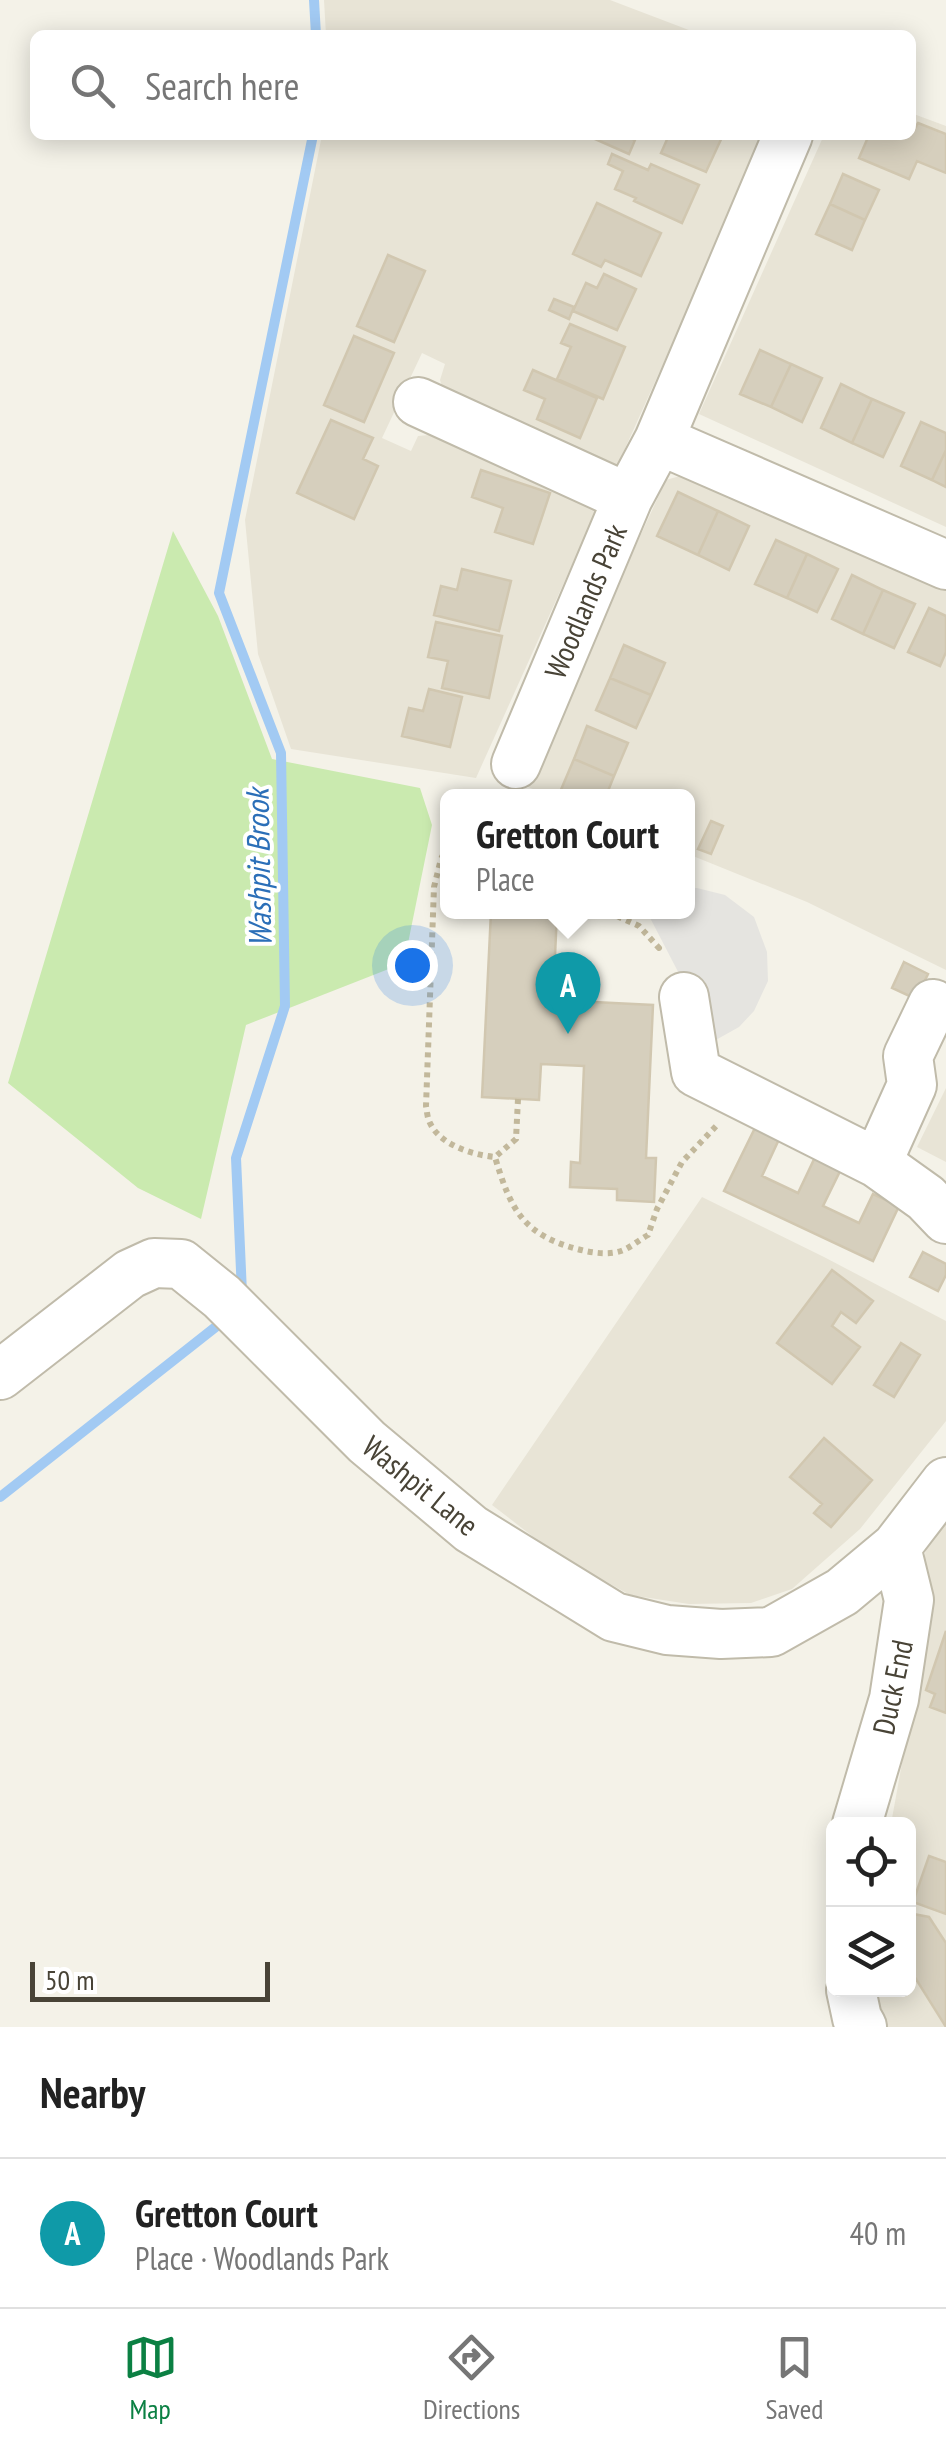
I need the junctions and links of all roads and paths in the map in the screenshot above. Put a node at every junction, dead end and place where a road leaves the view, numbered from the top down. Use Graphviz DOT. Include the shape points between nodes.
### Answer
graph roads {
  1 [pos="786,140"];
  2 [pos="416,404"];
  3 [pos="659,440"];
  4 [pos="628,498"];
  5 [pos="946,565"];
  6 [pos="516,764"];
  7 [pos="440,863"];
  8 [pos="624,919"];
  9 [pos="655,947"];
  10 [pos="684,997"];
  11 [pos="934,1004"];
  12 [pos="746,1096"];
  13 [pos="518,1099"];
  14 [pos="495,1157"];
  15 [pos="876,1163"];
  16 [pos="946,1220"];
  17 [pos="0,1376"];
  18 [pos="945,1485"];
  19 [pos="896,1548"];
  20 [pos="859,1817"];
  21 [pos="852,1997"];
  22 [pos="862,2027"];
  1 -- 3 [label="street, Woodlands Park"];
  2 -- 4 [label="street"];
  3 -- 4 [label="street, Woodlands Park"];
  3 -- 5 [label="street"];
  4 -- 6 [label="street, Woodlands Park"];
  7 -- 14 [label="path" via="426,1106 441,1136 476,1155"];
  8 -- 9 [label="path" via="660,948"];
  10 -- 12 [label="street" via="696,1072"];
  11 -- 15 [label="street" via="908,1056 912,1085"];
  12 -- 14 [label="path" via="682,1162 648,1235 618,1252 591,1253 534,1232 503,1184"];
  12 -- 15 [label="street"];
  13 -- 14 [label="path" via="516,1138"];
  15 -- 16 [label="street"];
  17 -- 19 [label="street, Washpit Lane" via="130,1274 154,1263 181,1264 367,1442 471,1529 614,1617 667,1630 771,1632 842,1592"];
  18 -- 19 [label="street, Washpit Lane"];
  19 -- 20 [label="street, Duck End" via="909,1600 894,1699"];
  21 -- 22 [label="street"];
}
